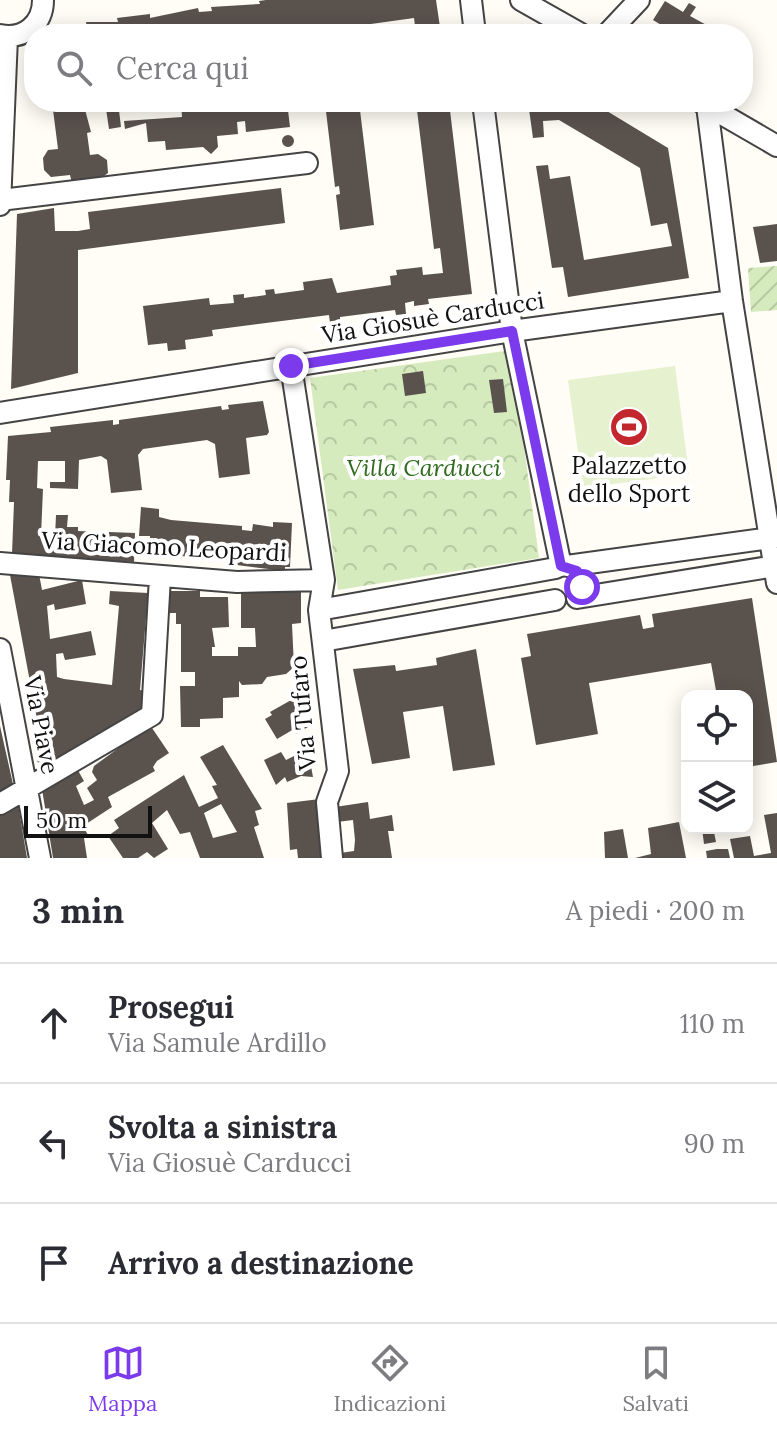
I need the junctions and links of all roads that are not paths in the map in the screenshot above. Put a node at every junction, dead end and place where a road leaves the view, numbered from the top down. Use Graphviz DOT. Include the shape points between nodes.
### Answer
graph roads {
  1 [pos="43,0"];
  2 [pos="471,0"];
  3 [pos="521,0"];
  4 [pos="639,0"];
  5 [pos="35,24"];
  6 [pos="474,24"];
  7 [pos="563,24"];
  8 [pos="616,24"];
  9 [pos="24,32"];
  10 [pos="4,36"];
  11 [pos="3,99"];
  12 [pos="484,112"];
  13 [pos="705,112"];
  14 [pos="718,112"];
  15 [pos="777,146"];
  16 [pos="307,163"];
  17 [pos="0,202"];
  18 [pos="732,301"];
  19 [pos="512,331"];
  20 [pos="291,366"];
  21 [pos="0,413"];
  22 [pos="774,537"];
  23 [pos="724,545"];
  24 [pos="0,563"];
  25 [pos="561,567"];
  26 [pos="728,574"];
  27 [pos="776,575"];
  28 [pos="160,577"];
  29 [pos="324,580"];
  30 [pos="577,598"];
  31 [pos="555,600"];
  32 [pos="372,601"];
  33 [pos="319,610"];
  34 [pos="377,632"];
  35 [pos="323,641"];
  36 [pos="0,649"];
  37 [pos="27,787"];
  38 [pos="0,804"];
  39 [pos="40,858"];
  40 [pos="332,858"];
  1 -- 5 [label="street"];
  2 -- 6 [label="street"];
  3 -- 7 [label="street"];
  4 -- 8 [label="street"];
  9 -- 10 [label="street"];
  10 -- 11 [label="street"];
  11 -- 17 [label="street"];
  12 -- 19 [label="street"];
  13 -- 18 [label="street"];
  14 -- 15 [label="street"];
  16 -- 17 [label="street"];
  18 -- 19 [label="street, Via Giosuè Carducci"];
  18 -- 22 [label="street"];
  19 -- 20 [label="street, Via Giosuè Carducci"];
  19 -- 25 [label="street"];
  20 -- 21 [label="street, Via Giosuè Carducci"];
  20 -- 29 [label="street, Via Tufaro"];
  22 -- 23 [label="street"];
  22 -- 27 [label="street"];
  23 -- 25 [label="street"];
  23 -- 26 [label="street"];
  24 -- 28 [label="street, Via Giacomo Leopardi"];
  25 -- 30 [label="street" via="581,576"];
  25 -- 31 [label="street" via="546,584"];
  25 -- 32 [label="street"];
  26 -- 27 [label="street"];
  26 -- 30 [label="street"];
  28 -- 29 [label="street, Via Giacomo Leopardi"];
  28 -- 37 [label="street" via="152,715"];
  29 -- 33 [label="street, Via Tufaro"];
  30 -- 31 [label="street"];
  31 -- 34 [label="street"];
  32 -- 33 [label="street"];
  32 -- 34 [label="street"];
  33 -- 35 [label="street, Via Tufaro"];
  34 -- 35 [label="street"];
  35 -- 40 [label="street, Via Tufaro" via="338,771 327,802"];
  36 -- 37 [label="street, Via Piave"];
  37 -- 38 [label="street"];
  37 -- 39 [label="street, Via Piave"];
}
